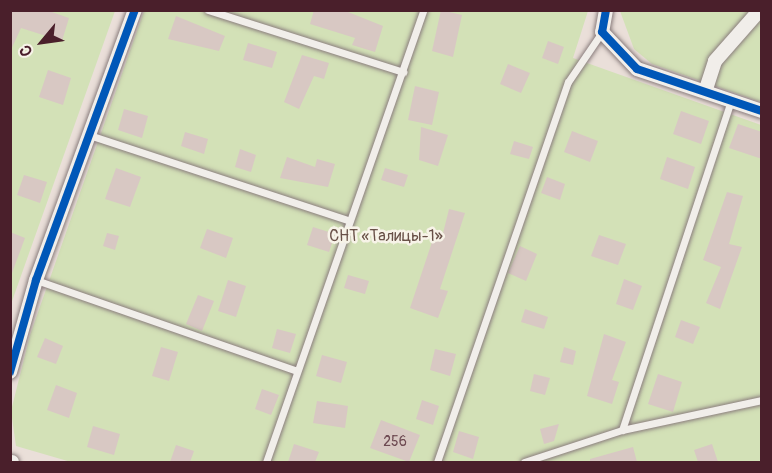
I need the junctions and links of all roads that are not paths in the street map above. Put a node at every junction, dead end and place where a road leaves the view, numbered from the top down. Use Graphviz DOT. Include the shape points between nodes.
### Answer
graph roads {
  1 [pos="135,10"];
  2 [pos="208,10"];
  3 [pos="423,10"];
  4 [pos="606,10"];
  5 [pos="760,10"];
  6 [pos="602,32"];
  7 [pos="403,72"];
  8 [pos="706,89"];
  9 [pos="732,98"];
  10 [pos="762,111"];
  11 [pos="88,134"];
  12 [pos="348,220"];
  13 [pos="36,280"];
  14 [pos="295,370"];
  15 [pos="10,372"];
  16 [pos="762,400"];
  17 [pos="622,430"];
  18 [pos="266,462"];
  19 [pos="437,462"];
  20 [pos="524,462"];
  1 -- 11 [label="street"];
  2 -- 7 [label="lane"];
  3 -- 7 [label="lane"];
  4 -- 6 [label="street"];
  5 -- 8 [label="street" via="715,61"];
  6 -- 8 [label="street" via="637,69"];
  6 -- 19 [label="lane" via="568,81"];
  7 -- 12 [label="lane"];
  8 -- 9 [label="street"];
  9 -- 10 [label="street"];
  9 -- 17 [label="lane"];
  11 -- 12 [label="lane"];
  11 -- 13 [label="street"];
  12 -- 14 [label="lane"];
  13 -- 14 [label="lane"];
  13 -- 15 [label="street"];
  14 -- 18 [label="lane"];
  16 -- 17 [label="lane"];
  17 -- 20 [label="lane"];
}
